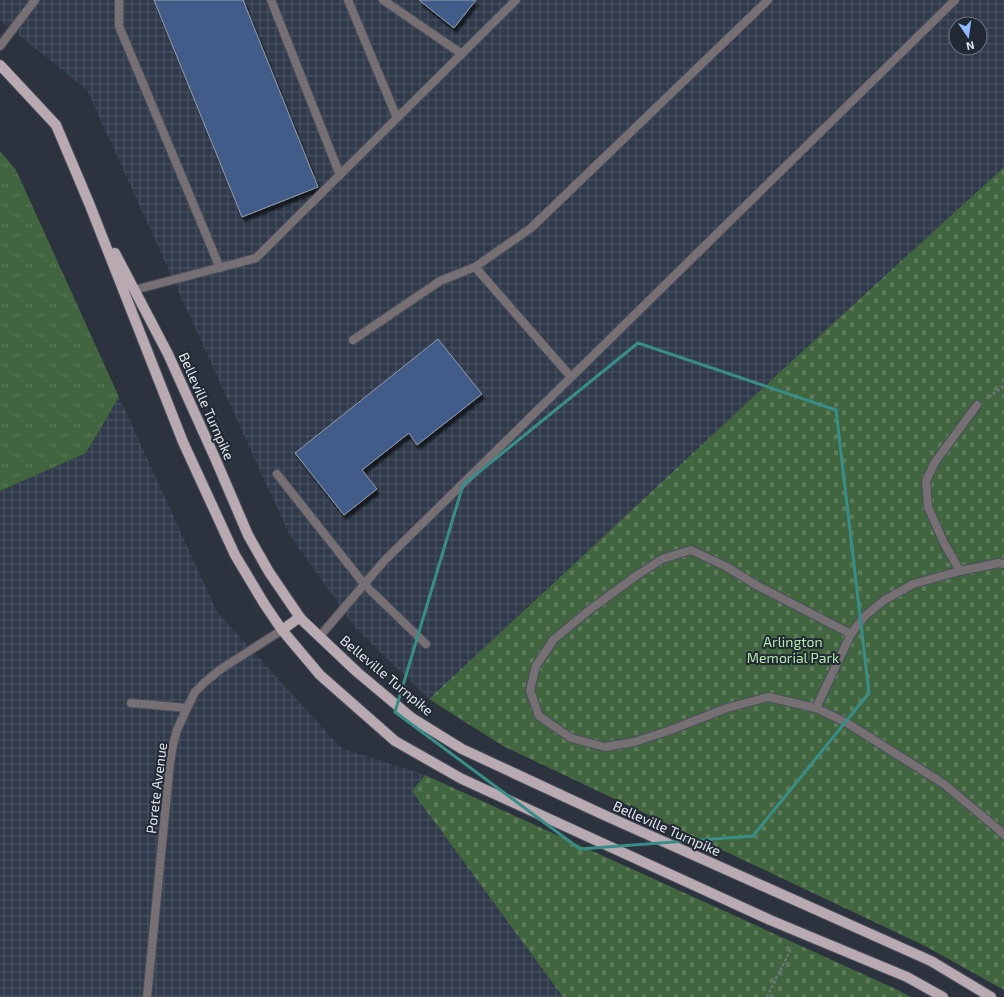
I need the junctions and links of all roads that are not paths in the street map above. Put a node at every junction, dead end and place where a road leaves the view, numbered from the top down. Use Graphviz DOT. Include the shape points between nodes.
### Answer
graph roads {
  1 [pos="35,0"];
  2 [pos="119,0"];
  3 [pos="271,0"];
  4 [pos="348,0"];
  5 [pos="383,0"];
  6 [pos="516,0"];
  7 [pos="768,0"];
  8 [pos="955,0"];
  9 [pos="0,46"];
  10 [pos="462,54"];
  11 [pos="0,66"];
  12 [pos="397,118"];
  13 [pos="340,175"];
  14 [pos="90,203"];
  15 [pos="220,268"];
  16 [pos="476,268"];
  17 [pos="134,290"];
  18 [pos="353,340"];
  19 [pos="571,377"];
  20 [pos="977,405"];
  21 [pos="277,474"];
  22 [pos="1004,564"];
  23 [pos="960,571"];
  24 [pos="364,584"];
  25 [pos="300,616"];
  26 [pos="282,630"];
  27 [pos="851,634"];
  28 [pos="320,636"];
  29 [pos="426,644"];
  30 [pos="131,703"];
  31 [pos="187,708"];
  32 [pos="816,708"];
  33 [pos="1004,835"];
  34 [pos="147,997"];
  35 [pos="944,997"];
  36 [pos="991,997"];
  1 -- 9 [label="street"];
  2 -- 15 [label="street" via="119,26"];
  3 -- 13 [label="street"];
  4 -- 12 [label="street"];
  5 -- 10 [label="street"];
  6 -- 10 [label="street"];
  7 -- 16 [label="street" via="532,228"];
  8 -- 19 [label="street"];
  10 -- 12 [label="street"];
  11 -- 14 [label="main road, Belleville Turnpike" via="56,126"];
  12 -- 13 [label="street"];
  13 -- 15 [label="street" via="256,258"];
  14 -- 17 [label="main road, Belleville Turnpike"];
  14 -- 26 [label="main road, Belleville Turnpike" via="183,442 235,555"];
  15 -- 17 [label="street"];
  16 -- 18 [label="street" via="440,281"];
  16 -- 19 [label="street"];
  17 -- 25 [label="main road, Belleville Turnpike" via="168,354 248,535 269,572"];
  19 -- 24 [label="street" via="385,560"];
  20 -- 23 [label="street" via="935,462 926,481 928,507"];
  21 -- 24 [label="street"];
  22 -- 23 [label="street"];
  23 -- 27 [label="street" via="913,584 865,616"];
  24 -- 28 [label="street"];
  24 -- 29 [label="street"];
  25 -- 26 [label="main road"];
  25 -- 28 [label="main road, Belleville Turnpike"];
  26 -- 31 [label="street, Porete Avenue" via="221,669 196,692"];
  26 -- 35 [label="main road, Belleville Turnpike" via="320,675 395,741 462,779 770,920 907,977"];
  27 -- 32 [label="street"];
  27 -- 32 [label="street" via="691,550 662,559 594,607 553,640 536,666 530,690 539,716 571,738 605,747 634,742 727,708 768,697"];
  28 -- 36 [label="main road, Belleville Turnpike" via="357,672 412,718 462,749 932,961"];
  30 -- 31 [label="street"];
  31 -- 34 [label="street, Porete Avenue" via="176,730 170,763"];
  32 -- 33 [label="street" via="847,723 944,784"];
}
